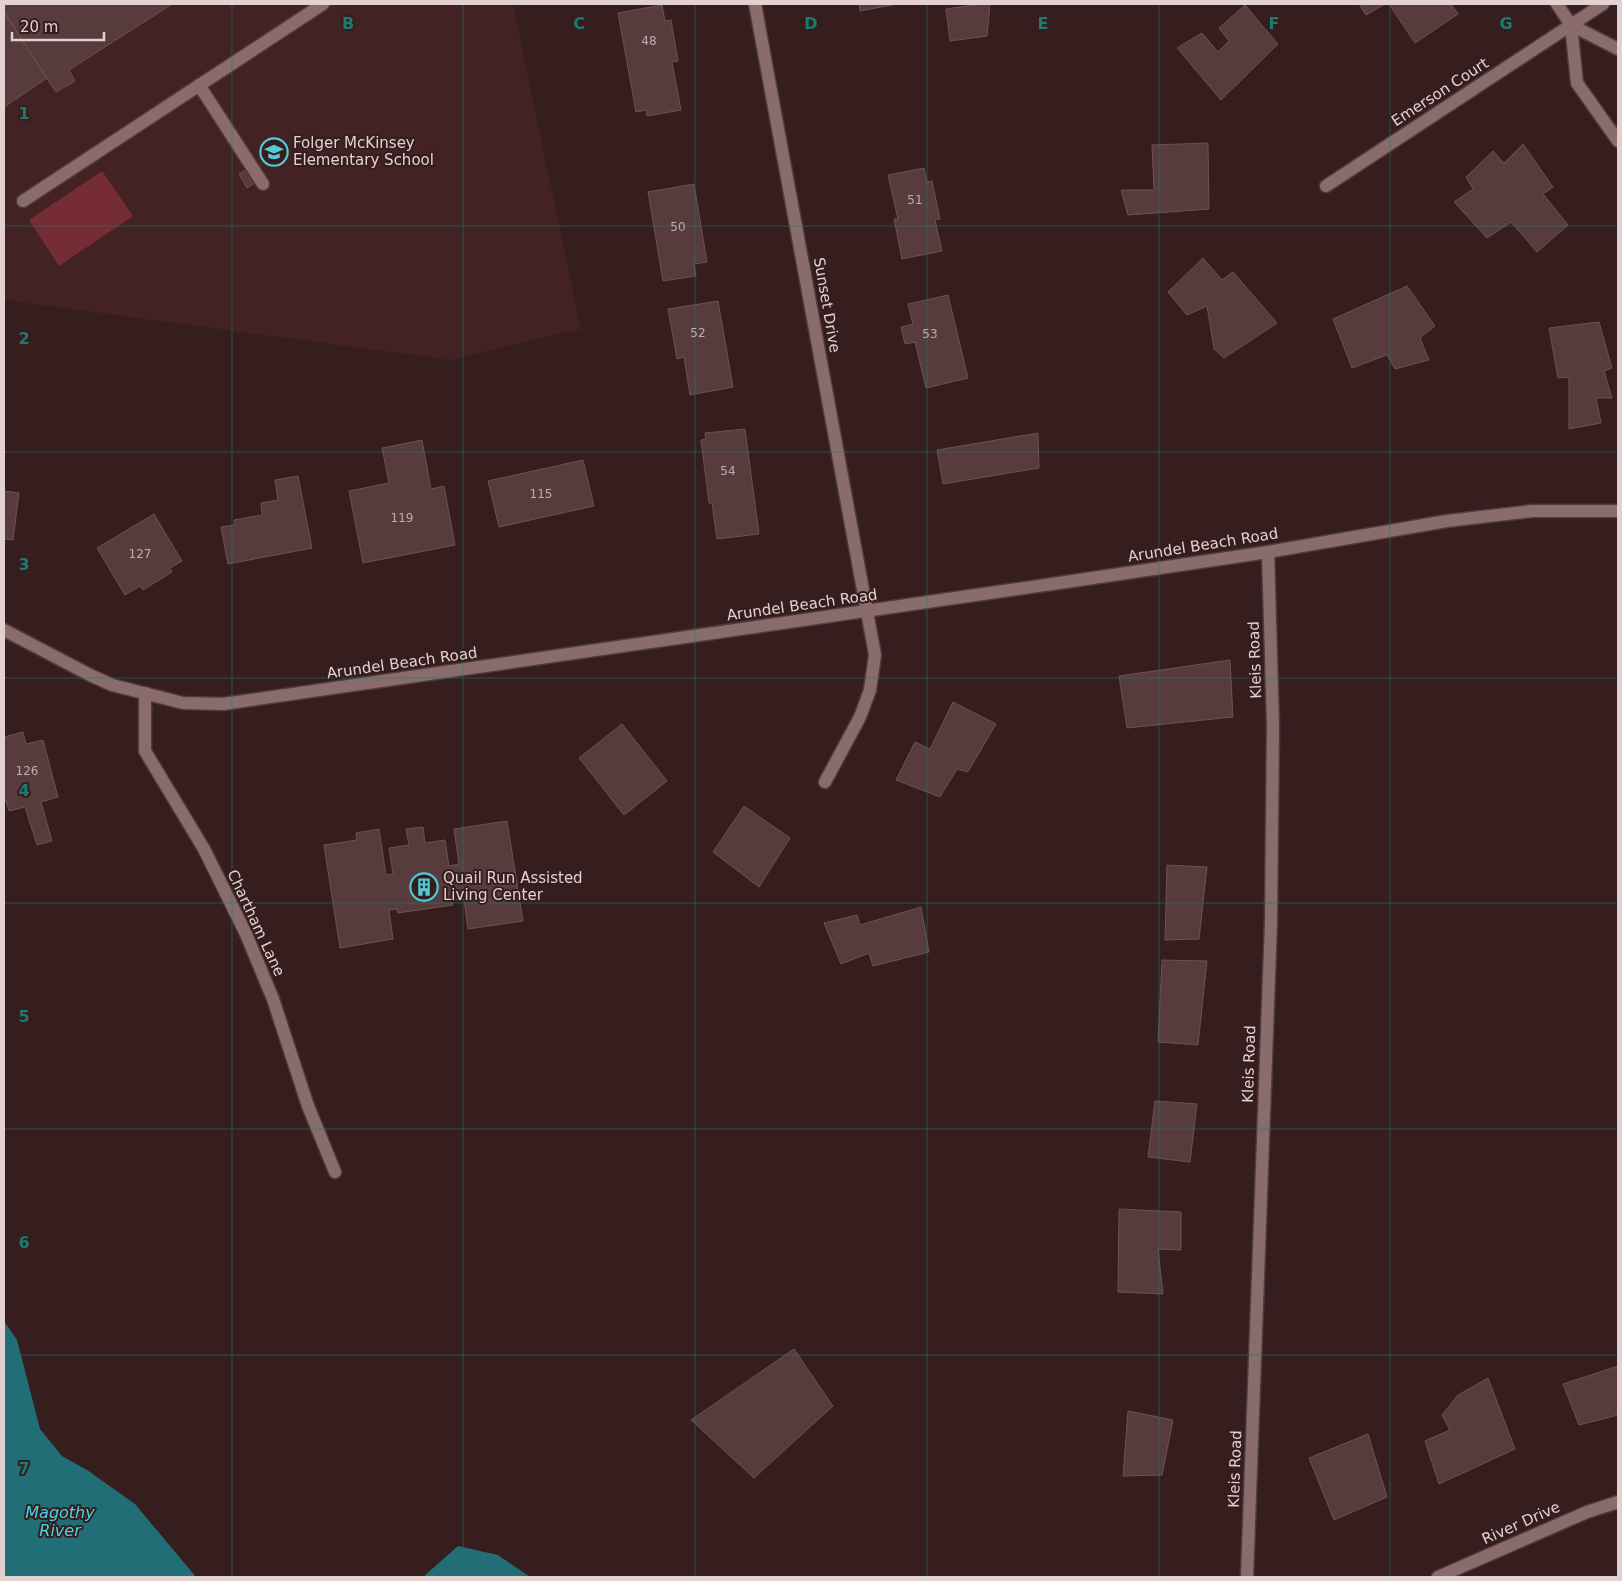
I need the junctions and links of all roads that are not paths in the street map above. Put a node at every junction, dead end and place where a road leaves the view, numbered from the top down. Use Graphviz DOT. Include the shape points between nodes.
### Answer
graph roads {
  1 [pos="322,4"];
  2 [pos="755,4"];
  3 [pos="1557,4"];
  4 [pos="1603,4"];
  5 [pos="1571,25"];
  6 [pos="1618,49"];
  7 [pos="199,86"];
  8 [pos="1618,141"];
  9 [pos="264,184"];
  10 [pos="1326,186"];
  11 [pos="23,201"];
  12 [pos="1618,511"];
  13 [pos="1268,552"];
  14 [pos="867,612"];
  15 [pos="4,630"];
  16 [pos="145,693"];
  17 [pos="825,782"];
  18 [pos="335,1172"];
  19 [pos="1618,1502"];
  20 [pos="1247,1577"];
  21 [pos="1438,1577"];
  1 -- 7 [label="street"];
  2 -- 14 [label="street, Sunset Drive"];
  3 -- 5 [label="street"];
  4 -- 5 [label="street, Emerson Court"];
  5 -- 6 [label="street"];
  5 -- 8 [label="street" via="1577,83"];
  5 -- 10 [label="street, Emerson Court"];
  7 -- 9 [label="street"];
  7 -- 11 [label="street"];
  12 -- 13 [label="street, Arundel Beach Road" via="1532,511 1447,521"];
  13 -- 14 [label="street, Arundel Beach Road"];
  13 -- 20 [label="street, Kleis Road" via="1273,726 1271,922"];
  14 -- 16 [label="street, Arundel Beach Road" via="223,704 183,703"];
  14 -- 17 [label="street, Sunset Drive" via="875,655 870,690 860,717"];
  15 -- 16 [label="street, Arundel Beach Road" via="112,685"];
  16 -- 18 [label="street, Chartham Lane" via="145,751 204,849 246,934 273,999 308,1106"];
  19 -- 21 [label="street, River Drive" via="1587,1512"];
}
